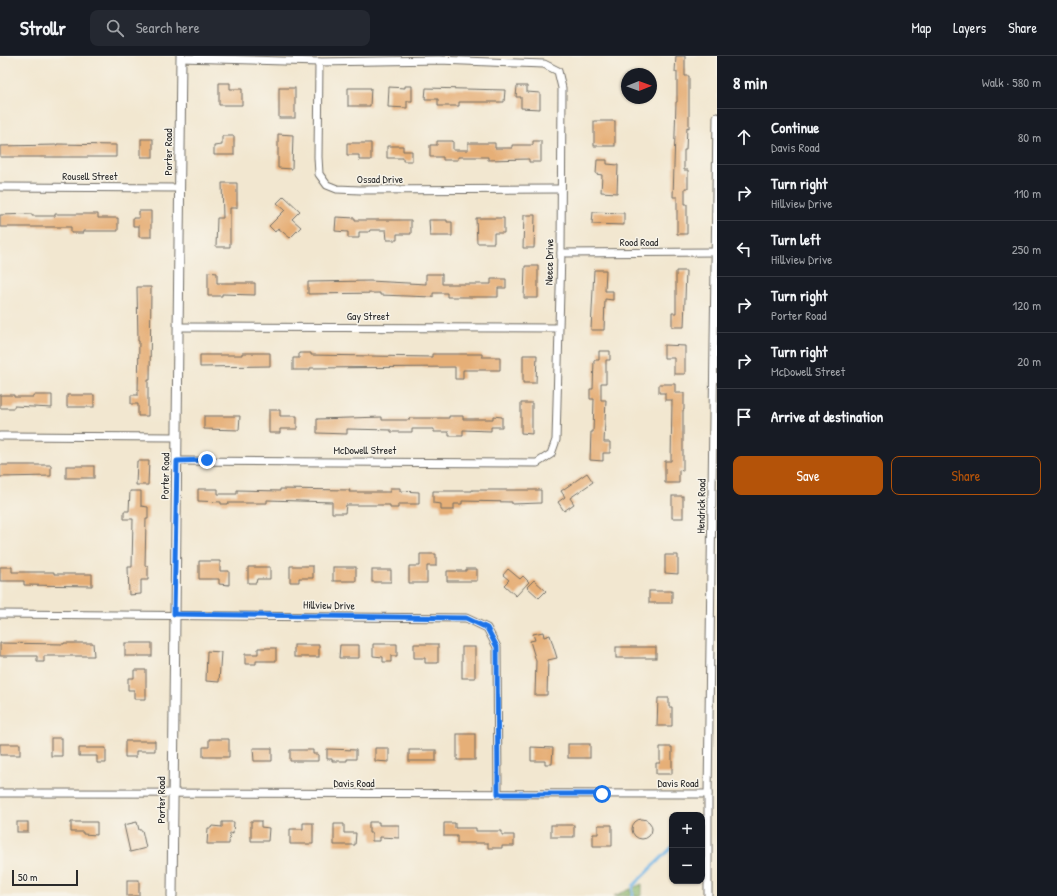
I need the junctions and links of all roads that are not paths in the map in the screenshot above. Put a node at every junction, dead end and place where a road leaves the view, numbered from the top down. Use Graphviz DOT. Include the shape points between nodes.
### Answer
graph roads {
  1 [pos="181,57"];
  2 [pos="319,62"];
  3 [pos="717,117"];
  4 [pos="0,187"];
  5 [pos="180,188"];
  6 [pos="560,189"];
  7 [pos="716,252"];
  8 [pos="561,253"];
  9 [pos="178,327"];
  10 [pos="558,328"];
  11 [pos="0,436"];
  12 [pos="178,437"];
  13 [pos="551,454"];
  14 [pos="177,461"];
  15 [pos="0,614"];
  16 [pos="174,614"];
  17 [pos="0,793"];
  18 [pos="173,793"];
  19 [pos="498,794"];
  20 [pos="708,794"];
  21 [pos="172,896"];
  22 [pos="708,896"];
  1 -- 2 [label="street"];
  1 -- 5 [label="street, Porter Road"];
  2 -- 6 [label="street, Neece Drive" via="439,60 544,64 558,71 562,88"];
  2 -- 6 [label="street, Ossad Drive" via="319,174 327,185 337,190"];
  3 -- 7 [label="street, Hendrick Road"];
  4 -- 5 [label="street, Rousell Street"];
  5 -- 9 [label="street, Porter Road"];
  6 -- 8 [label="street, Neece Drive"];
  7 -- 8 [label="street, Rood Road"];
  7 -- 20 [label="street, Hendrick Road"];
  8 -- 10 [label="street, Neece Drive"];
  9 -- 10 [label="street, Gay Street"];
  9 -- 12 [label="street, Porter Road"];
  10 -- 13 [label="street, Neece Drive" via="556,440"];
  11 -- 12 [label="street"];
  12 -- 14 [label="street, Porter Road"];
  13 -- 14 [label="street, McDowell Street" via="537,463"];
  14 -- 16 [label="street, Porter Road"];
  15 -- 16 [label="street, Hillview Drive"];
  16 -- 18 [label="street, Porter Road"];
  16 -- 19 [label="street, Hillview Drive" via="466,618 487,628 497,647"];
  17 -- 18 [label="street, Davis Road"];
  18 -- 19 [label="street, Davis Road"];
  18 -- 21 [label="street, Porter Road"];
  19 -- 20 [label="street, Davis Road"];
  20 -- 22 [label="street, Hendrick Road"];
}
